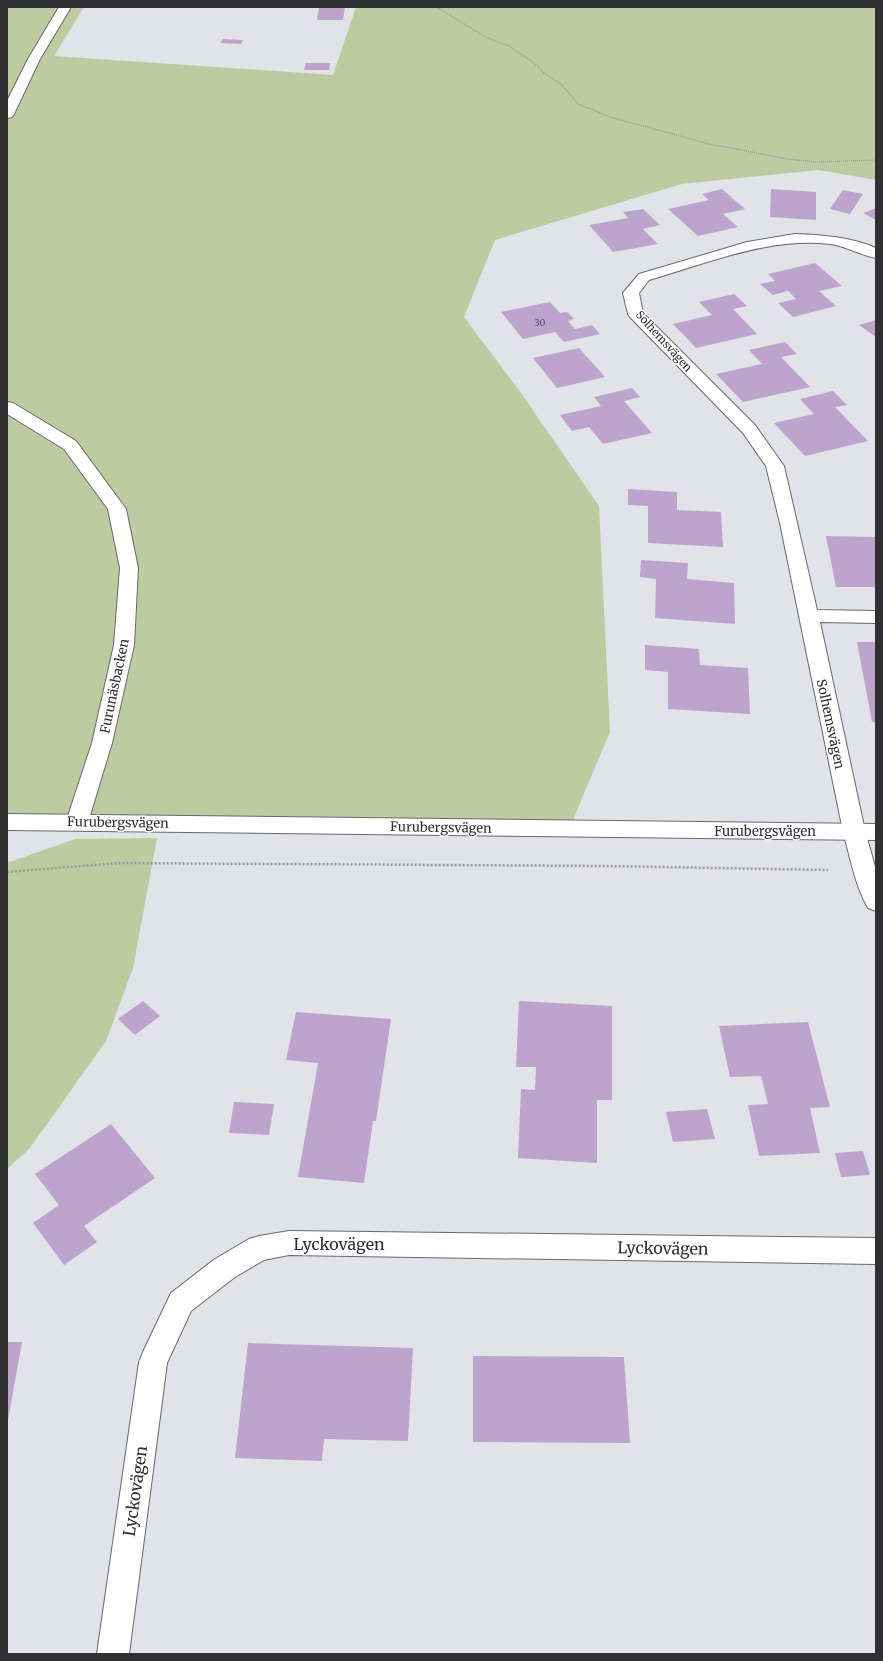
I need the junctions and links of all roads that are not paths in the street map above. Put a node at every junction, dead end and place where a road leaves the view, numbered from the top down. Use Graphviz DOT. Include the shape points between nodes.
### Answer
graph roads {
  1 [pos="65,7"];
  2 [pos="7,114"];
  3 [pos="876,254"];
  4 [pos="7,407"];
  5 [pos="808,616"];
  6 [pos="876,617"];
  7 [pos="7,822"];
  8 [pos="77,822"];
  9 [pos="854,832"];
  10 [pos="876,832"];
  11 [pos="876,902"];
  12 [pos="876,1251"];
  13 [pos="113,1654"];
  1 -- 2 [label="street" via="34,59"];
  3 -- 5 [label="street, Solhemsvägen" via="831,240 795,238 752,245 644,277 631,293 636,314 749,429 775,466"];
  4 -- 8 [label="street, Furunäsbacken" via="70,445 117,509 129,568 124,645 102,743"];
  5 -- 6 [label="street"];
  5 -- 9 [label="street, Solhemsvägen"];
  7 -- 8 [label="street, Furubergsvägen"];
  8 -- 9 [label="street, Furubergsvägen"];
  9 -- 10 [label="street, Furubergsvägen"];
  9 -- 11 [label="street"];
  12 -- 13 [label="street, Lyckovägen" via="289,1244 259,1248 225,1268 181,1302 153,1362"];
}
